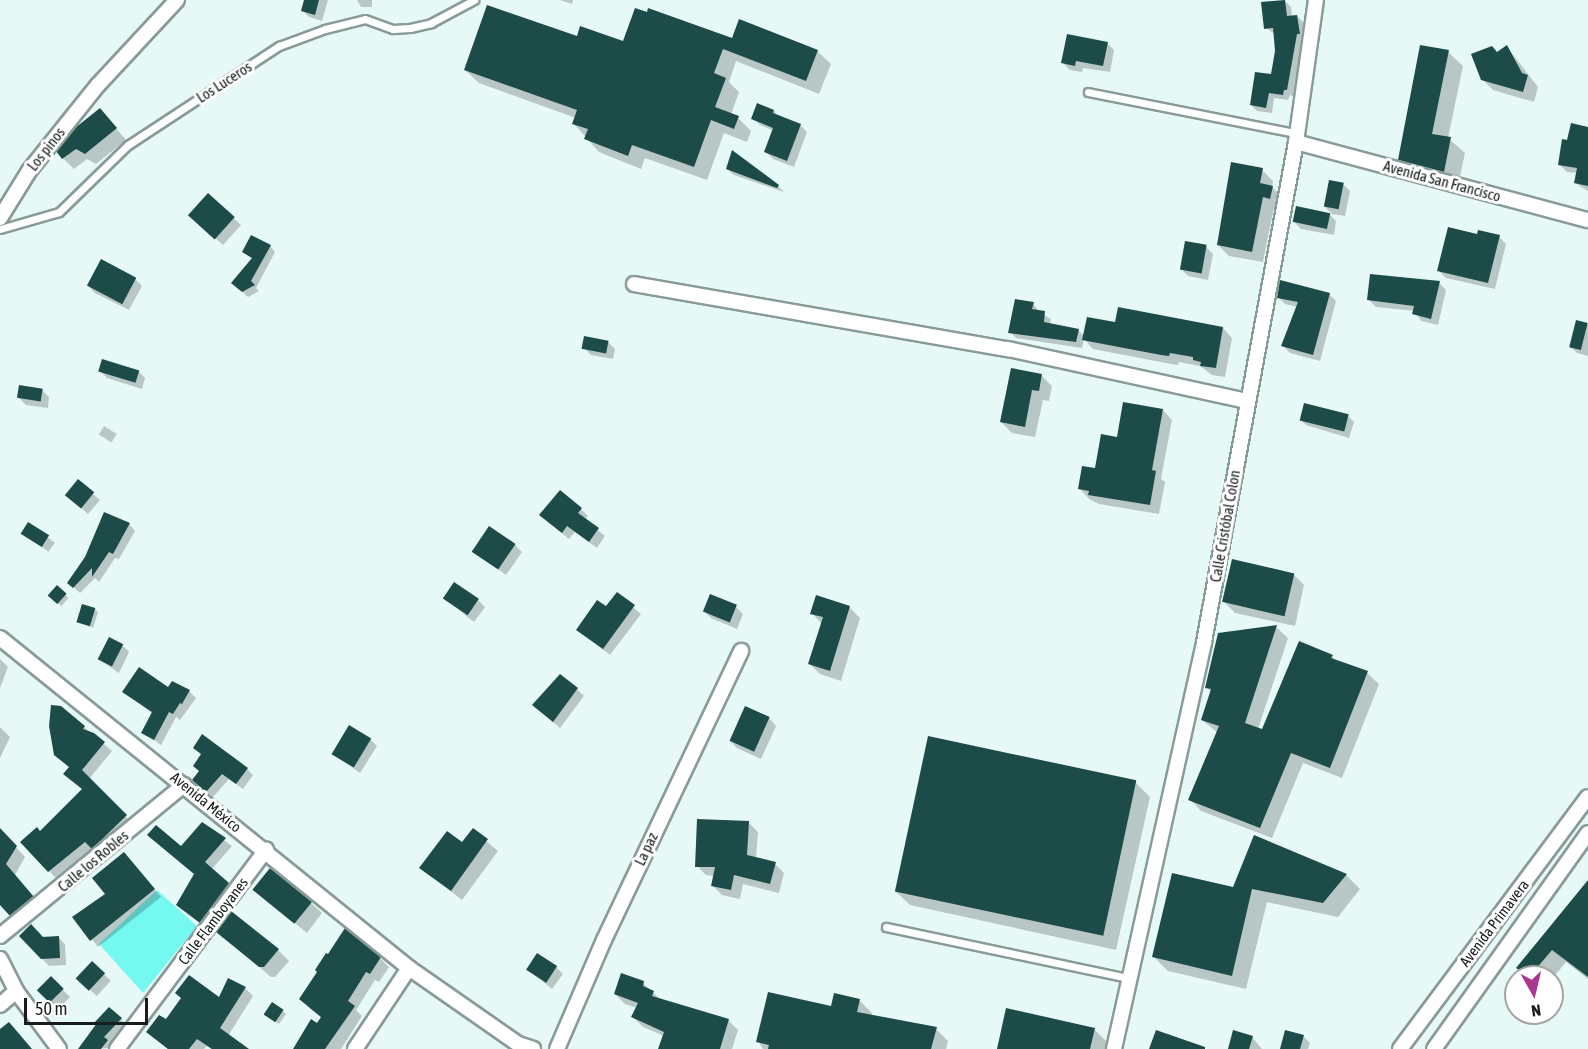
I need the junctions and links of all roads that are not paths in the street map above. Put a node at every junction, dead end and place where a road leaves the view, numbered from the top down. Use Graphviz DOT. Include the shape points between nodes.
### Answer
graph roads {
  1 [pos="177,0"];
  2 [pos="474,0"];
  3 [pos="1316,0"];
  4 [pos="1088,92"];
  5 [pos="1296,137"];
  6 [pos="0,218"];
  7 [pos="1588,220"];
  8 [pos="0,229"];
  9 [pos="634,284"];
  10 [pos="1247,401"];
  11 [pos="0,638"];
  12 [pos="741,651"];
  13 [pos="184,785"];
  14 [pos="1588,797"];
  15 [pos="1588,833"];
  16 [pos="266,850"];
  17 [pos="886,927"];
  18 [pos="0,936"];
  19 [pos="0,959"];
  20 [pos="409,968"];
  21 [pos="1130,978"];
  22 [pos="16,991"];
  23 [pos="0,1005"];
  24 [pos="59,1049"];
  25 [pos="117,1049"];
  26 [pos="355,1049"];
  27 [pos="533,1049"];
  28 [pos="557,1049"];
  29 [pos="1114,1049"];
  30 [pos="1400,1049"];
  31 [pos="1434,1049"];
  1 -- 6 [label="street, Los pinos" via="98,85 28,171"];
  2 -- 8 [label="lane, Los Luceros" via="430,23 410,28 393,29 365,19 279,46 128,146 59,212"];
  3 -- 5 [label="street, Calle Cristóbal Colon"];
  4 -- 5 [label="lane"];
  5 -- 7 [label="street, Avenida San Francisco"];
  5 -- 10 [label="street, Calle Cristóbal Colon"];
  9 -- 10 [label="street" via="1008,349"];
  10 -- 21 [label="street, Calle Cristóbal Colon" via="1204,642"];
  11 -- 13 [label="street, Avenida México"];
  12 -- 28 [label="street, La paz" via="608,930"];
  13 -- 16 [label="street, Avenida México"];
  13 -- 18 [label="street, Calle los Robles"];
  14 -- 30 [label="street, Avenida Primavera"];
  15 -- 31 [label="street, Avenida Primavera"];
  16 -- 20 [label="street, Avenida México"];
  16 -- 25 [label="street, Calle Flamboyanes"];
  17 -- 21 [label="lane"];
  19 -- 22 [label="street"];
  20 -- 26 [label="street"];
  20 -- 27 [label="street, Avenida México" via="518,1044"];
  21 -- 29 [label="street, Calle Cristóbal Colon"];
  22 -- 23 [label="street"];
  22 -- 24 [label="street"];
}
